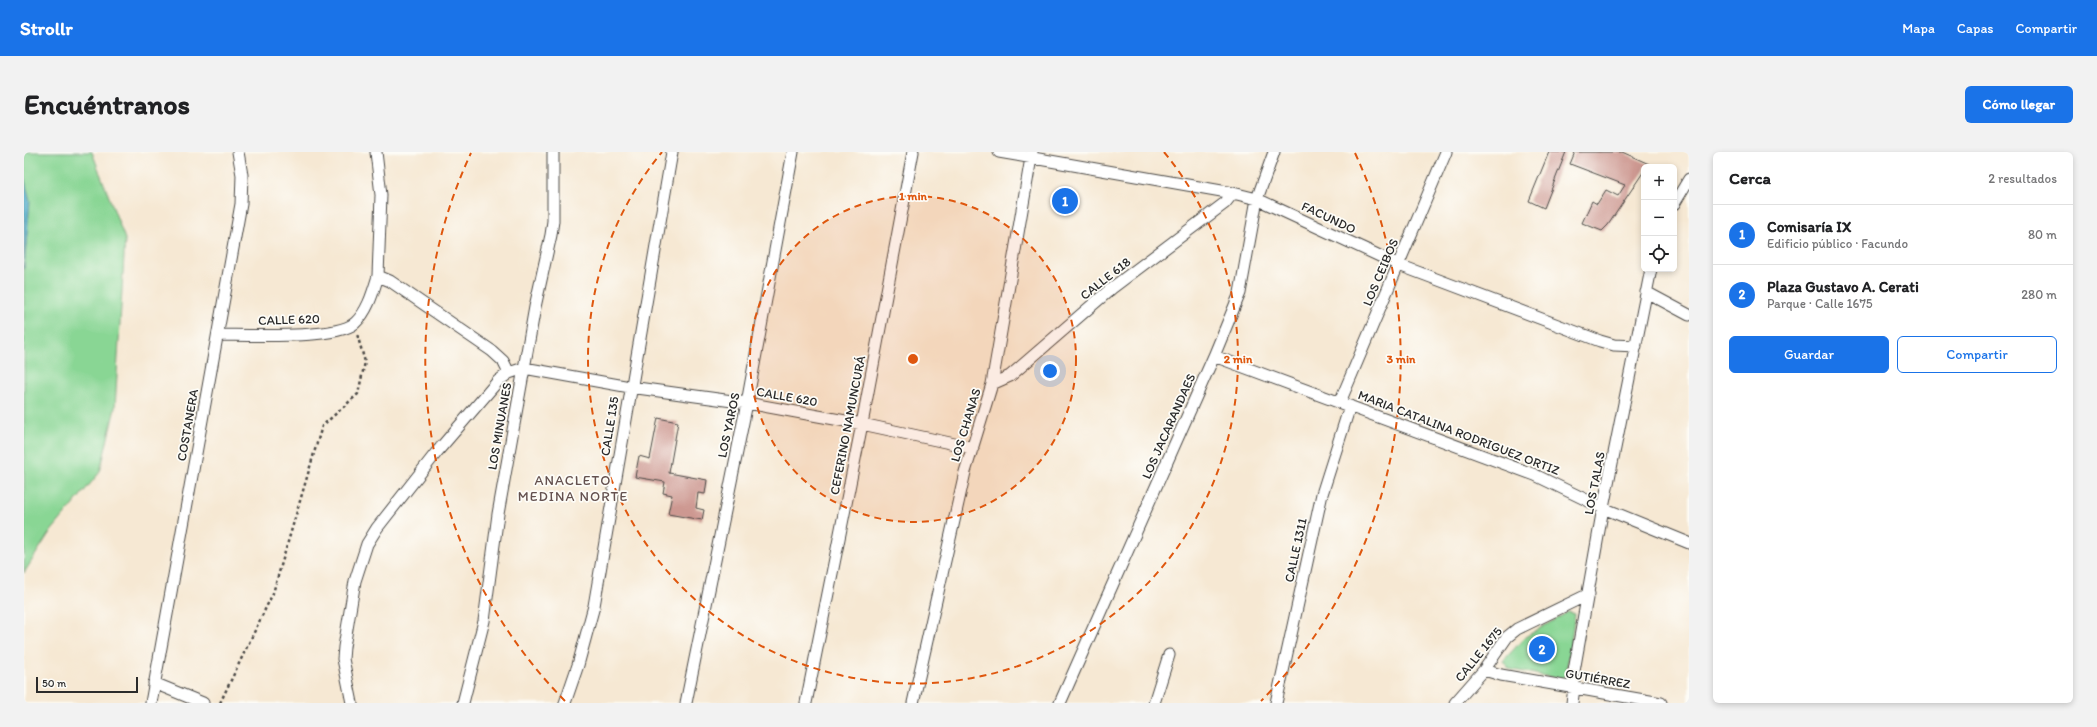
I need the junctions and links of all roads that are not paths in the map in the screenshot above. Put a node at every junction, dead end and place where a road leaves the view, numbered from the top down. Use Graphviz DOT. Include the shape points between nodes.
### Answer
graph roads {
  1 [pos="238,152"];
  2 [pos="376,152"];
  3 [pos="553,152"];
  4 [pos="672,152"];
  5 [pos="793,152"];
  6 [pos="913,152"];
  7 [pos="999,152"];
  8 [pos="1274,152"];
  9 [pos="1446,152"];
  10 [pos="1032,154"];
  11 [pos="1689,179"];
  12 [pos="1233,193"];
  13 [pos="1257,199"];
  14 [pos="1676,200"];
  15 [pos="1399,265"];
  16 [pos="1650,272"];
  17 [pos="378,276"];
  18 [pos="1646,292"];
  19 [pos="1689,315"];
  20 [pos="218,335"];
  21 [pos="1636,346"];
  22 [pos="1214,356"];
  23 [pos="524,368"];
  24 [pos="509,373"];
  25 [pos="992,384"];
  26 [pos="630,387"];
  27 [pos="747,404"];
  28 [pos="1345,404"];
  29 [pos="862,424"];
  30 [pos="973,448"];
  31 [pos="1603,508"];
  32 [pos="1689,543"];
  33 [pos="1589,594"];
  34 [pos="1169,655"];
  35 [pos="1484,670"];
  36 [pos="154,683"];
  37 [pos="1574,688"];
  38 [pos="150,703"];
  39 [pos="202,703"];
  40 [pos="352,703"];
  41 [pos="463,703"];
  42 [pos="565,703"];
  43 [pos="686,703"];
  44 [pos="806,703"];
  45 [pos="912,703"];
  46 [pos="1060,703"];
  47 [pos="1154,703"];
  48 [pos="1276,703"];
  49 [pos="1455,703"];
  50 [pos="1572,703"];
  51 [pos="1661,703"];
  1 -- 20 [label="street, COSTANERA" via="243,190"];
  2 -- 17 [label="street" via="381,195"];
  3 -- 23 [label="street, LOS MINUANES" via="553,221"];
  4 -- 26 [label="street, CALLE 135"];
  5 -- 27 [label="street, LOS YAROS"];
  6 -- 29 [label="street, CEFERINO NAMUNCURÁ"];
  7 -- 10 [label="street, FACUNDO"];
  8 -- 13 [label="street, LOS JACARANDAES"];
  9 -- 15 [label="street, LOS CEIBOS"];
  10 -- 12 [label="street, FACUNDO"];
  10 -- 25 [label="street, LOS CHANAS"];
  11 -- 14 [label="street"];
  12 -- 13 [label="street, FACUNDO"];
  12 -- 25 [label="street, CALLE 618" via="1225,204 1112,288 1010,376"];
  13 -- 15 [label="street, FACUNDO"];
  13 -- 22 [label="street, LOS JACARANDAES" via="1240,293"];
  15 -- 21 [label="street, FACUNDO" via="1600,341 1614,345"];
  15 -- 28 [label="street, LOS CEIBOS"];
  16 -- 18 [label="street, LOS TALAS"];
  17 -- 20 [label="street, CALLE 620" via="366,309 354,324 331,331 307,334"];
  17 -- 24 [label="street" via="492,351 503,361"];
  18 -- 19 [label="street"];
  18 -- 21 [label="street, LOS TALAS"];
  20 -- 36 [label="street, COSTANERA"];
  21 -- 31 [label="street, LOS TALAS"];
  22 -- 28 [label="street, MARIA CATALINA RODRIGUEZ ORTIZ"];
  22 -- 46 [label="street, LOS JACARANDAES"];
  23 -- 24 [label="street"];
  23 -- 26 [label="street, CALLE 620"];
  23 -- 41 [label="street, LOS MINUANES" via="498,514 484,621"];
  24 -- 40 [label="street" via="498,381 436,453 367,544 355,581 344,648 343,659"];
  25 -- 30 [label="street, LOS CHANAS"];
  26 -- 27 [label="street, CALLE 620"];
  26 -- 42 [label="street, CALLE 135" via="594,606"];
  27 -- 29 [label="street, CALLE 620"];
  27 -- 43 [label="street, LOS YAROS"];
  28 -- 31 [label="street, MARIA CATALINA RODRIGUEZ ORTIZ" via="1535,474"];
  28 -- 48 [label="street, CALLE 1311" via="1322,494"];
  29 -- 30 [label="street, CALLE 620"];
  29 -- 44 [label="street, CEFERINO NAMUNCURÁ"];
  30 -- 45 [label="street, LOS CHANAS" via="965,472"];
  31 -- 32 [label="street, MARIA CATALINA RODRIGUEZ ORTIZ"];
  31 -- 33 [label="street, LOS TALAS"];
  33 -- 35 [label="street, CALLE 1675" via="1517,629 1507,637"];
  33 -- 37 [label="street, LOS TALAS" via="1574,671"];
  34 -- 47 [label="street"];
  35 -- 37 [label="street, GUTIÉRREZ"];
  35 -- 49 [label="street, CALLE 1675"];
  36 -- 38 [label="street, COSTANERA"];
  36 -- 39 [label="street"];
  37 -- 50 [label="street, LOS TALAS"];
  37 -- 51 [label="street, GUTIÉRREZ"];
}
